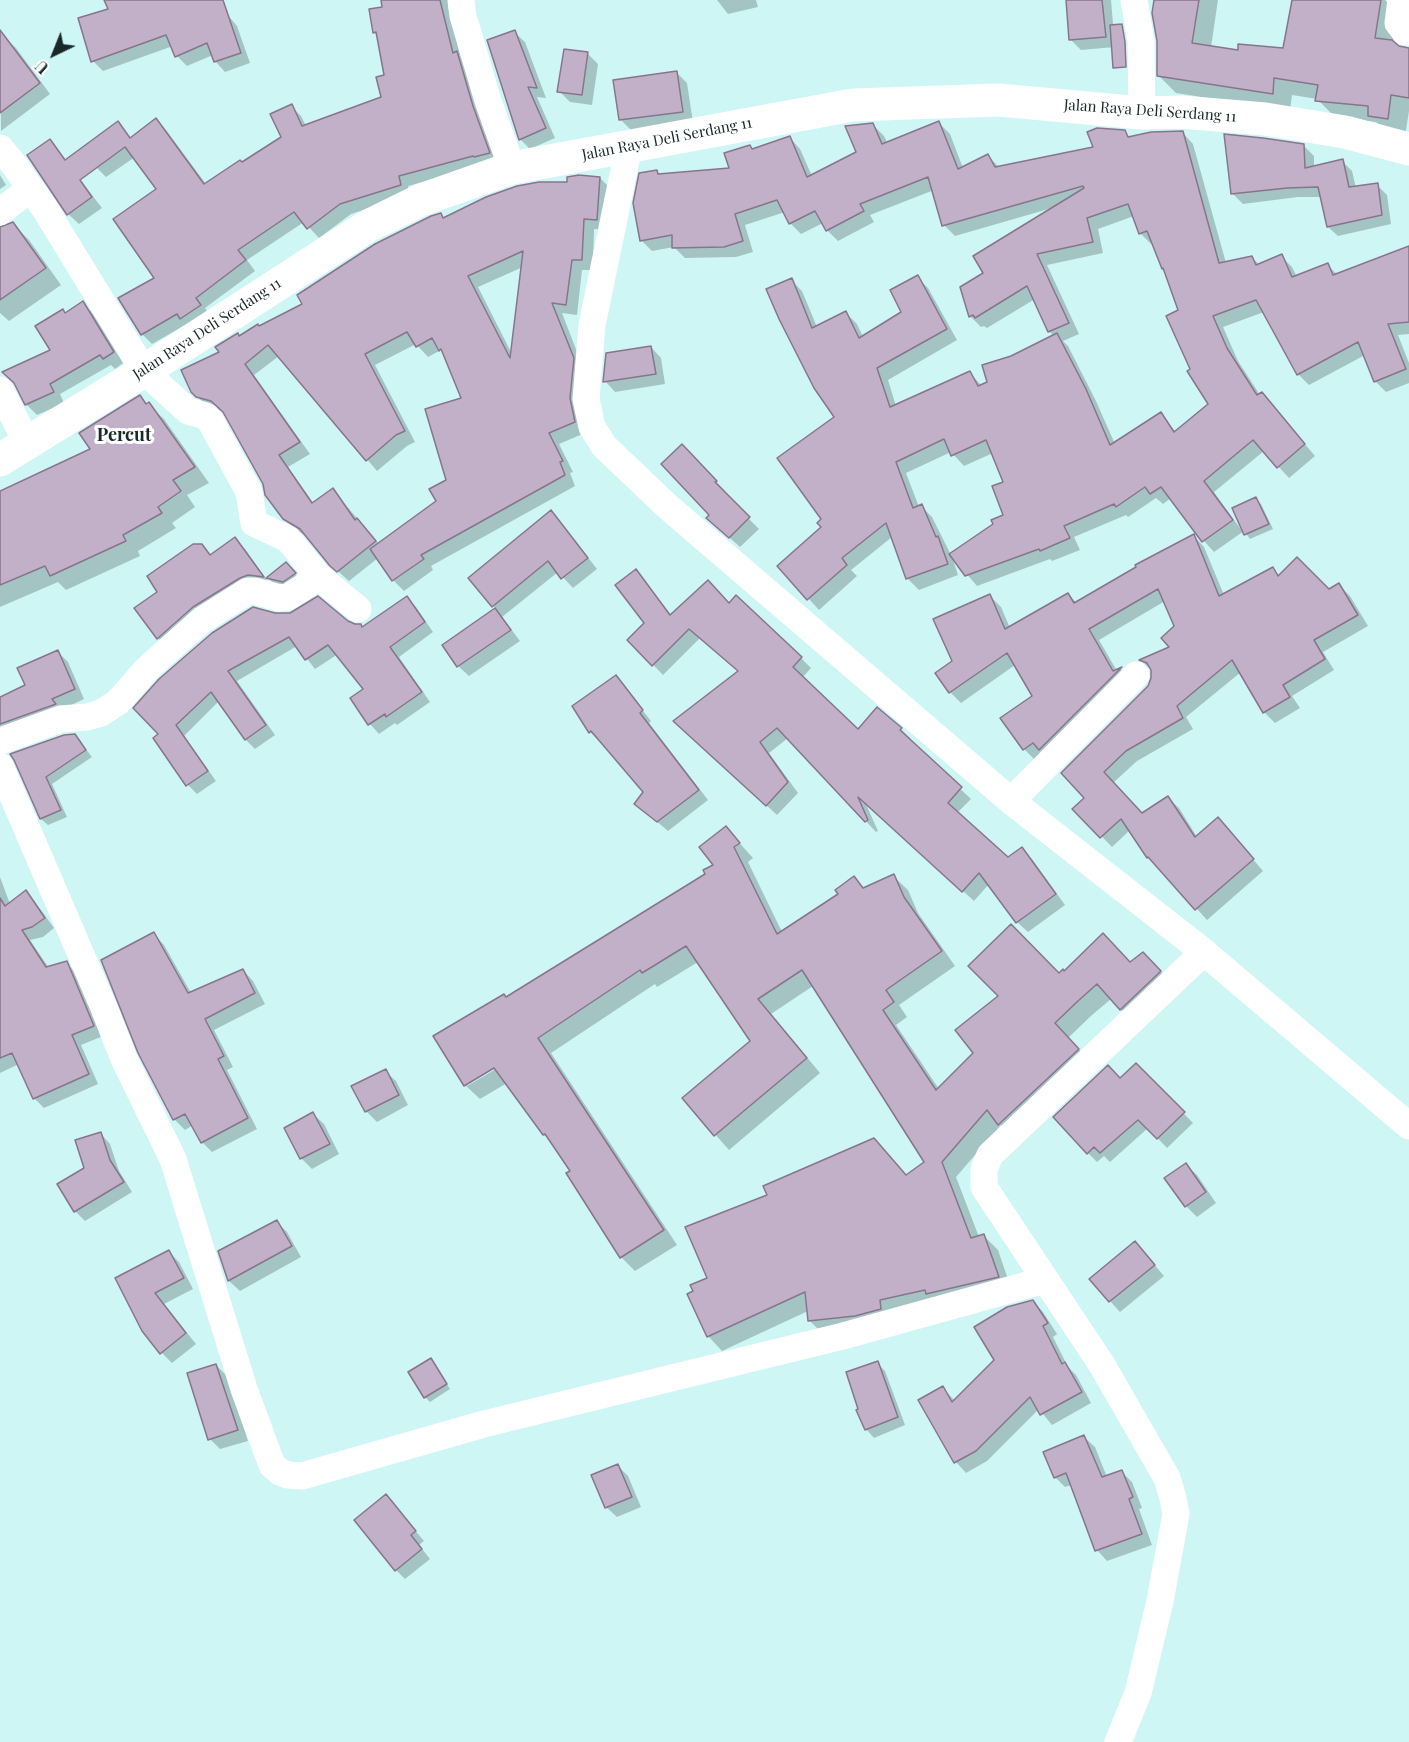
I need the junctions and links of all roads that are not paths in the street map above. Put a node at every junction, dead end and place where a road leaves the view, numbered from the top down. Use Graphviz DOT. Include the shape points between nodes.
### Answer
graph roads {
  1 [pos="460,0"];
  2 [pos="1134,0"];
  3 [pos="1401,0"];
  4 [pos="1409,32"];
  5 [pos="1142,113"];
  6 [pos="629,146"];
  7 [pos="0,148"];
  8 [pos="1409,149"];
  9 [pos="512,168"];
  10 [pos="30,189"];
  11 [pos="0,212"];
  12 [pos="144,371"];
  13 [pos="0,390"];
  14 [pos="13,451"];
  15 [pos="319,577"];
  16 [pos="358,609"];
  17 [pos="1136,675"];
  18 [pos="0,741"];
  19 [pos="0,766"];
  20 [pos="1011,801"];
  21 [pos="1204,952"];
  22 [pos="1409,1126"];
  23 [pos="1045,1280"];
  24 [pos="1118,1742"];
  1 -- 9 [label="street" via="488,101"];
  2 -- 5 [label="street" via="1142,40"];
  3 -- 4 [label="street" via="1398,23"];
  5 -- 6 [label="street, Jalan Raya Deli Serdang 11" via="999,100 853,105"];
  5 -- 8 [label="street, Jalan Raya Deli Serdang 11" via="1265,119 1345,132"];
  6 -- 9 [label="street, Jalan Raya Deli Serdang 11"];
  6 -- 20 [label="street" via="592,325 586,399 592,427 604,446 667,506"];
  7 -- 10 [label="street"];
  9 -- 12 [label="street, Jalan Raya Deli Serdang 11" via="421,200 368,226"];
  10 -- 11 [label="street"];
  10 -- 12 [label="street"];
  12 -- 14 [label="street, Jalan Raya Deli Serdang 11"];
  12 -- 15 [label="street" via="188,411 206,416 249,492 254,524 288,539"];
  13 -- 14 [label="street"];
  15 -- 16 [label="street"];
  15 -- 18 [label="street" via="288,597 248,591 238,597 202,620 148,668 118,702 100,713 62,719"];
  17 -- 20 [label="street"];
  19 -- 23 [label="street" via="124,1059 173,1159 244,1389 272,1465 280,1472 302,1476 484,1424 831,1339"];
  20 -- 21 [label="street"];
  21 -- 22 [label="street"];
  21 -- 23 [label="street" via="990,1155 984,1169 984,1187"];
  23 -- 24 [label="street" via="1122,1399 1167,1478 1176,1514 1138,1693"];
}
